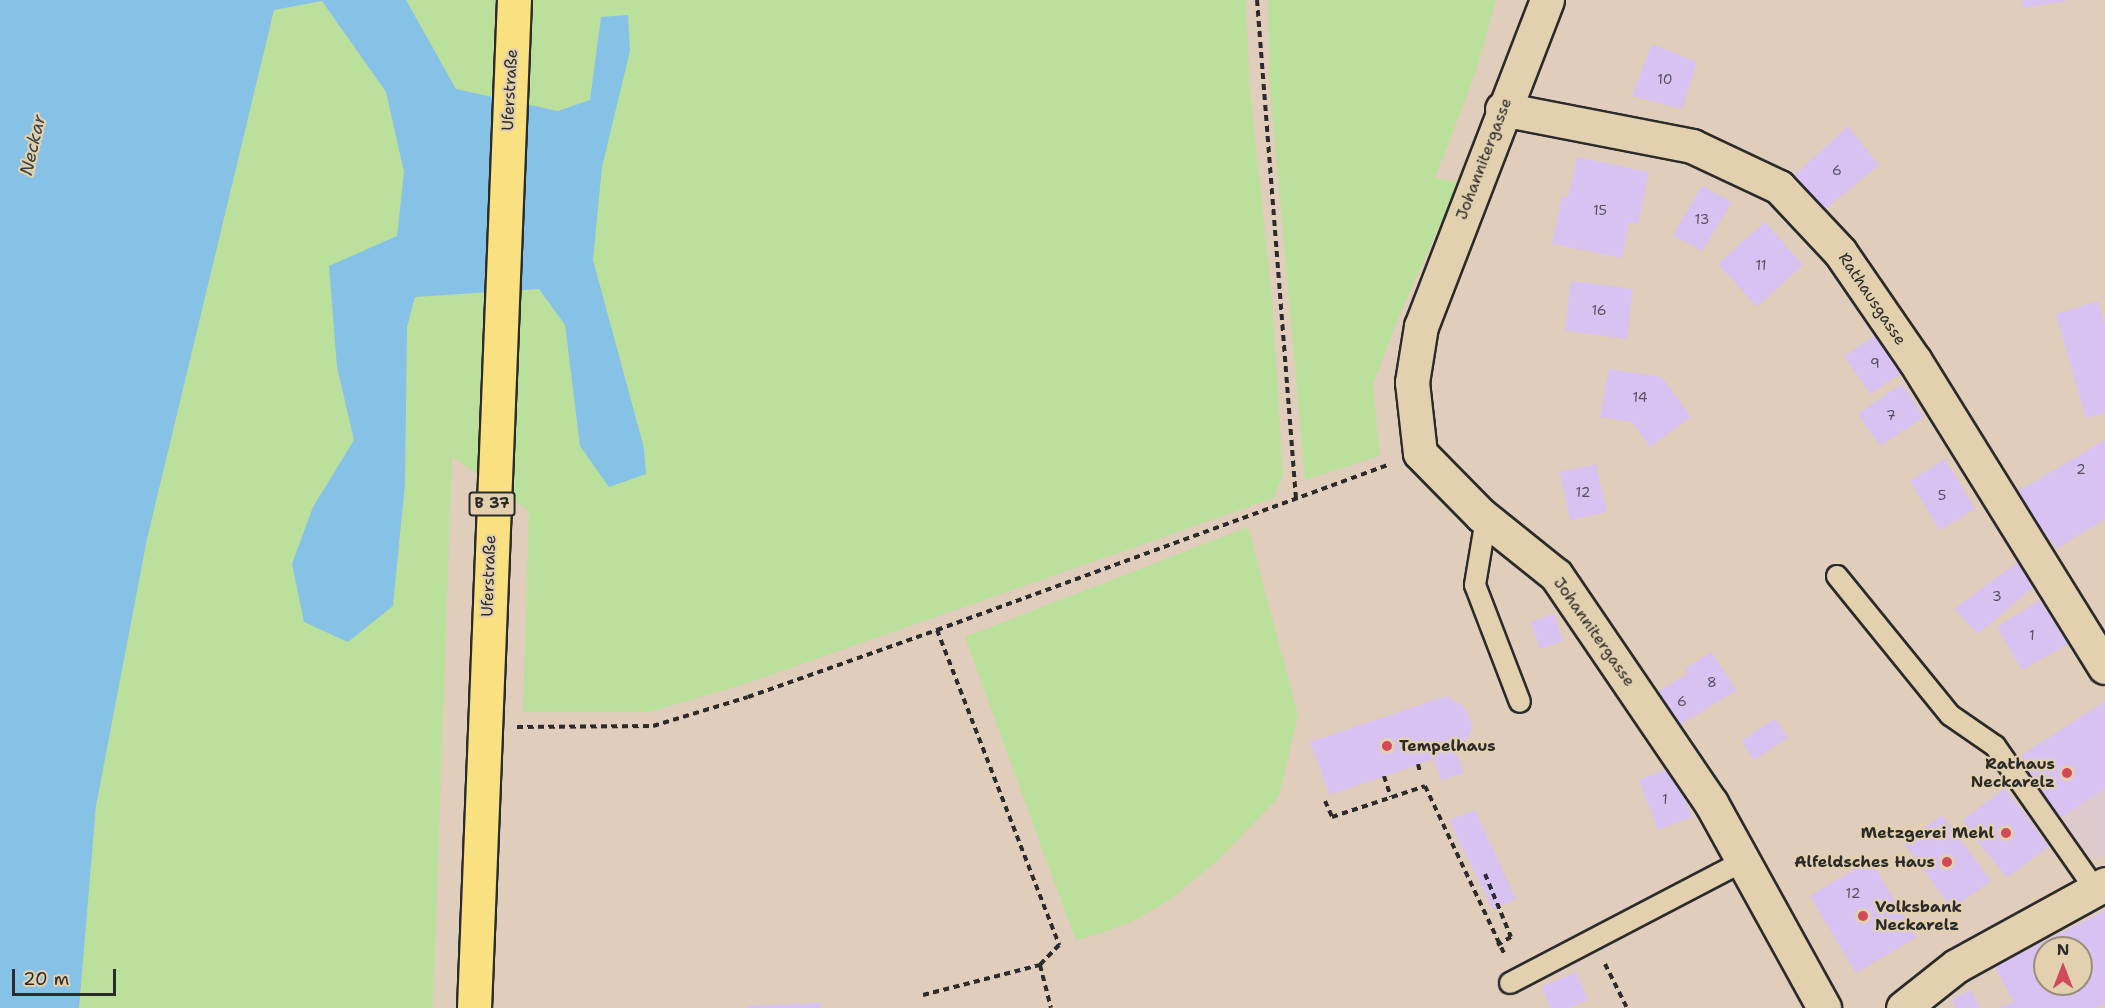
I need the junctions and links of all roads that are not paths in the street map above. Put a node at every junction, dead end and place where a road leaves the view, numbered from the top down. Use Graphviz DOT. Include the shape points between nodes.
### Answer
graph roads {
  1 [pos="514,0"];
  2 [pos="1547,0"];
  3 [pos="1503,109"];
  4 [pos="1486,519"];
  5 [pos="1837,576"];
  6 [pos="2105,667"];
  7 [pos="1520,702"];
  8 [pos="1743,861"];
  9 [pos="2100,887"];
  10 [pos="1510,983"];
  11 [pos="474,1008"];
  12 [pos="1824,1008"];
  13 [pos="1904,1008"];
  1 -- 11 [label="main road, Uferstraße / B 37, bridge"];
  2 -- 3 [label="street, Johannitergasse"];
  3 -- 4 [label="street, Johannitergasse" via="1422,326 1412,382 1420,453"];
  3 -- 6 [label="street, Rathausgasse" via="1692,146 1779,187 1840,252 1914,361"];
  4 -- 7 [label="lane" via="1475,585"];
  4 -- 8 [label="street, Johannitergasse" via="1556,575 1711,803"];
  5 -- 9 [label="lane" via="1950,715 1995,746"];
  8 -- 10 [label="lane"];
  8 -- 12 [label="street, Johannitergasse"];
  9 -- 13 [label="street" via="1956,966"];
}
